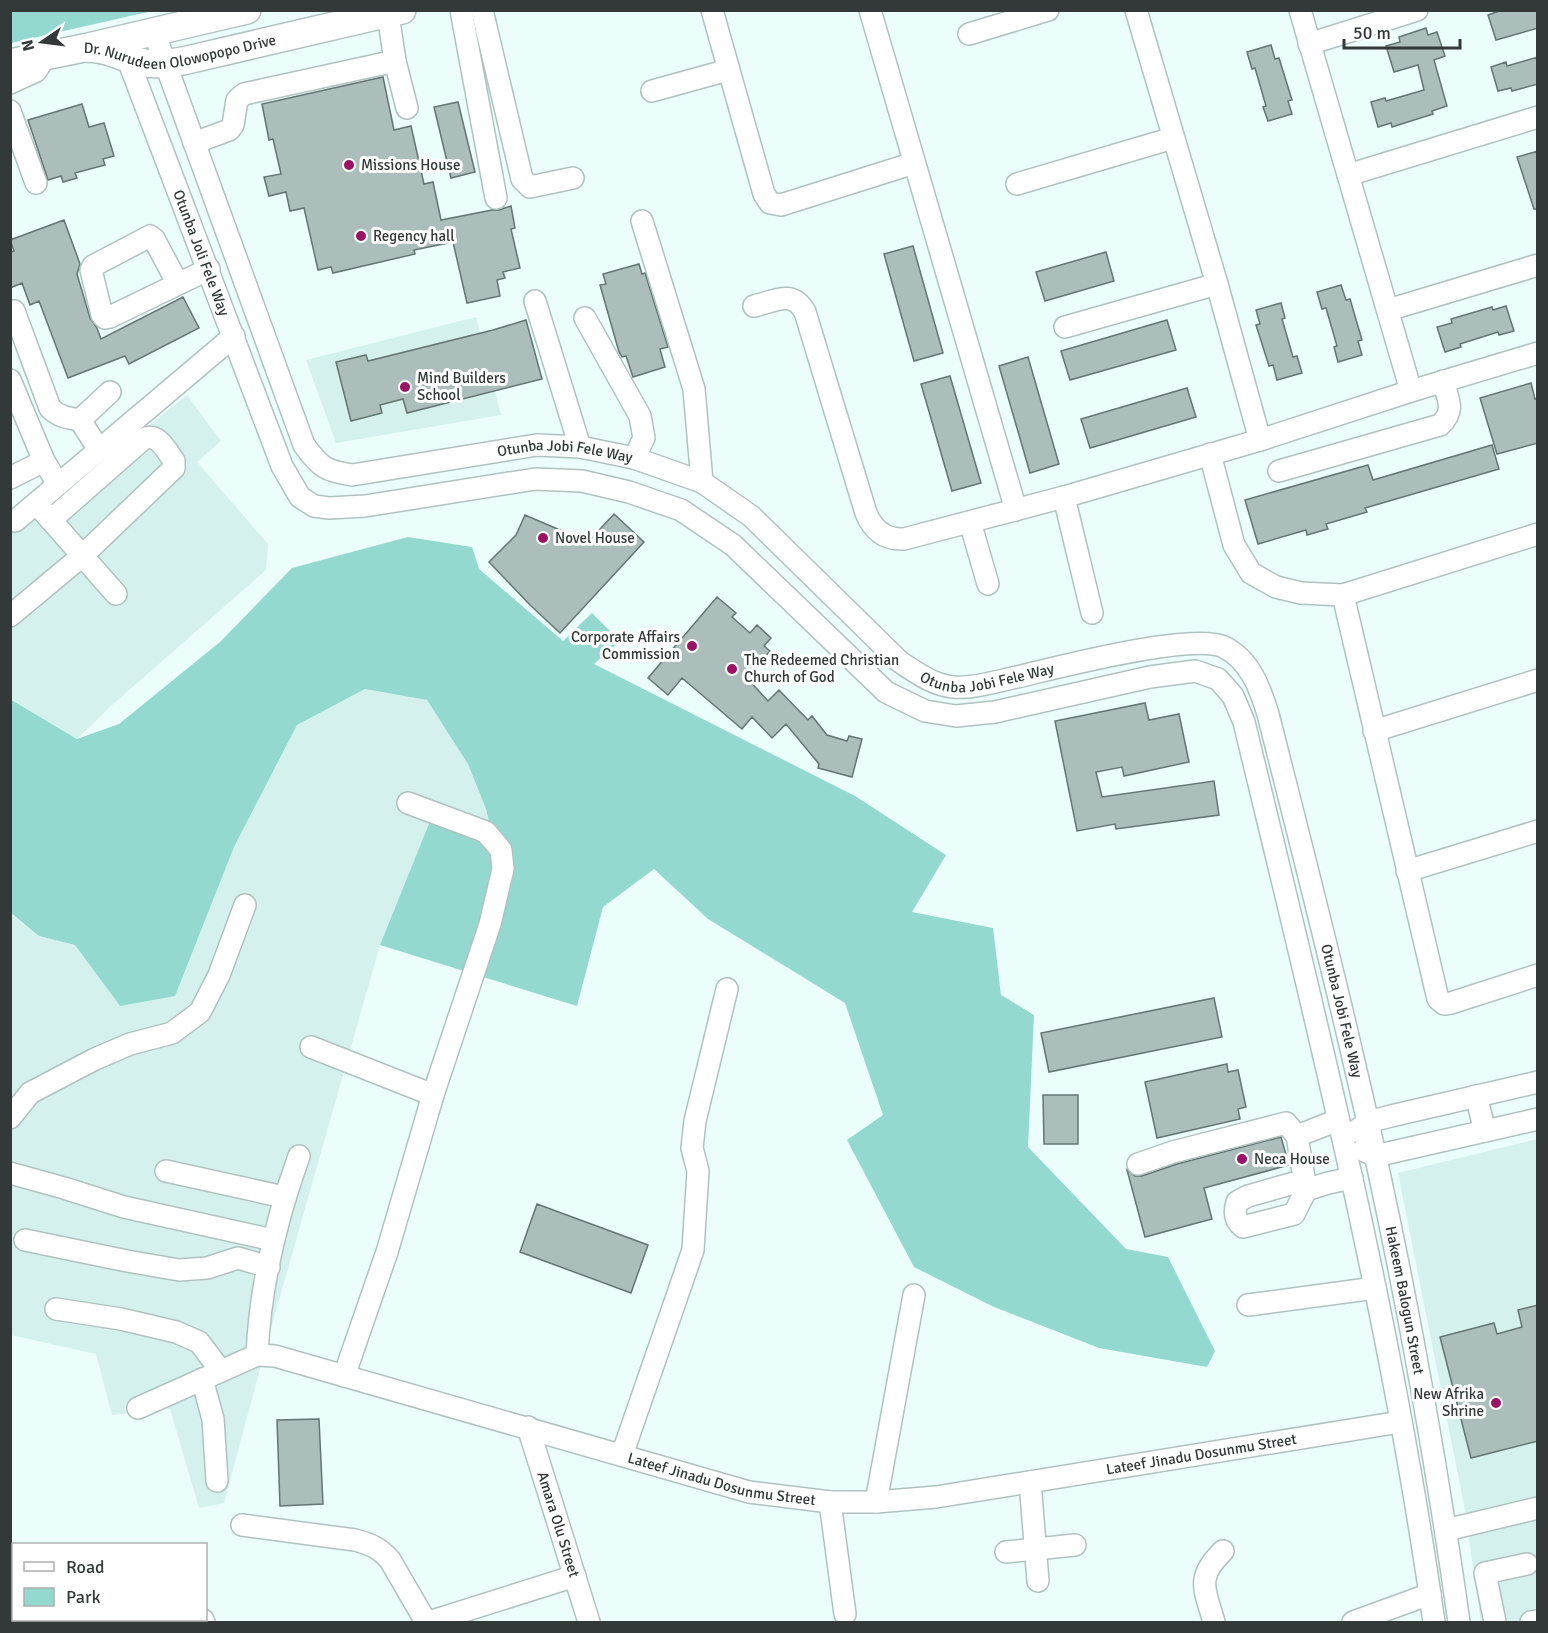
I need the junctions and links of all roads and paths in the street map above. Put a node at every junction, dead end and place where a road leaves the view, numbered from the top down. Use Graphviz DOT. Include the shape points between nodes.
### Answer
graph roads {
  1 [pos="247,10"];
  2 [pos="461,10"];
  3 [pos="482,10"];
  4 [pos="712,10"];
  5 [pos="870,10"];
  6 [pos="1136,10"];
  7 [pos="1300,10"];
  8 [pos="1417,10"];
  9 [pos="1041,11"];
  10 [pos="395,12"];
  11 [pos="154,32"];
  12 [pos="969,34"];
  13 [pos="1309,44"];
  14 [pos="124,48"];
  15 [pos="45,57"];
  16 [pos="395,61"];
  17 [pos="10,63"];
  18 [pos="165,63"];
  19 [pos="728,70"];
  20 [pos="10,83"];
  21 [pos="652,91"];
  22 [pos="407,108"];
  23 [pos="10,111"];
  24 [pos="1538,117"];
  25 [pos="1173,138"];
  26 [pos="194,143"];
  27 [pos="914,163"];
  28 [pos="1348,175"];
  29 [pos="573,178"];
  30 [pos="36,183"];
  31 [pos="1017,184"];
  32 [pos="496,198"];
  33 [pos="642,221"];
  34 [pos="231,246"];
  35 [pos="206,264"];
  36 [pos="1538,265"];
  37 [pos="178,284"];
  38 [pos="1217,284"];
  39 [pos="535,301"];
  40 [pos="754,306"];
  41 [pos="1388,310"];
  42 [pos="14,311"];
  43 [pos="585,318"];
  44 [pos="1065,327"];
  45 [pos="234,336"];
  46 [pos="1538,353"];
  47 [pos="10,380"];
  48 [pos="1443,381"];
  49 [pos="1411,391"];
  50 [pos="110,392"];
  51 [pos="80,420"];
  52 [pos="1260,440"];
  53 [pos="304,445"];
  54 [pos="580,447"];
  55 [pos="99,450"];
  56 [pos="1210,454"];
  57 [pos="634,458"];
  58 [pos="44,461"];
  59 [pos="282,466"];
  60 [pos="1279,471"];
  61 [pos="10,478"];
  62 [pos="702,482"];
  63 [pos="58,484"];
  64 [pos="1064,497"];
  65 [pos="36,503"];
  66 [pos="1016,510"];
  67 [pos="15,520"];
  68 [pos="51,520"];
  69 [pos="970,522"];
  70 [pos="1538,534"];
  71 [pos="82,556"];
  72 [pos="988,584"];
  73 [pos="116,594"];
  74 [pos="1343,595"];
  75 [pos="1092,613"];
  76 [pos="10,616"];
  77 [pos="1047,670"];
  78 [pos="1538,680"];
  79 [pos="1053,698"];
  80 [pos="1374,731"];
  81 [pos="408,803"];
  82 [pos="1538,831"];
  83 [pos="1407,871"];
  84 [pos="244,906"];
  85 [pos="1538,975"];
  86 [pos="727,989"];
  87 [pos="312,1047"];
  88 [pos="1538,1082"];
  89 [pos="433,1095"];
  90 [pos="1476,1096"];
  91 [pos="10,1118"];
  92 [pos="1538,1119"];
  93 [pos="1368,1122"];
  94 [pos="1341,1130"];
  95 [pos="1485,1131"];
  96 [pos="1297,1136"];
  97 [pos="1375,1155"];
  98 [pos="299,1156"];
  99 [pos="1138,1164"];
  100 [pos="166,1171"];
  101 [pos="10,1173"];
  102 [pos="1353,1178"];
  103 [pos="1270,1190"];
  104 [pos="1306,1190"];
  105 [pos="284,1197"];
  106 [pos="1264,1221"];
  107 [pos="25,1240"];
  108 [pos="273,1240"];
  109 [pos="269,1267"];
  110 [pos="1375,1288"];
  111 [pos="914,1295"];
  112 [pos="1248,1305"];
  113 [pos="56,1310"];
  114 [pos="257,1355"];
  115 [pos="212,1375"];
  116 [pos="344,1376"];
  117 [pos="138,1408"];
  118 [pos="1400,1422"];
  119 [pos="528,1427"];
  120 [pos="622,1455"];
  121 [pos="217,1481"];
  122 [pos="1030,1482"];
  123 [pos="830,1502"];
  124 [pos="876,1502"];
  125 [pos="1538,1508"];
  126 [pos="242,1525"];
  127 [pos="1446,1530"];
  128 [pos="1075,1545"];
  129 [pos="1035,1549"];
  130 [pos="1222,1551"];
  131 [pos="1006,1552"];
  132 [pos="1527,1564"];
  133 [pos="575,1576"];
  134 [pos="1038,1581"];
  135 [pos="1430,1594"];
  136 [pos="1490,1595"];
  137 [pos="1456,1600"];
  138 [pos="845,1614"];
  139 [pos="1538,1621"];
  140 [pos="428,1623"];
  141 [pos="590,1623"];
  142 [pos="1214,1623"];
  143 [pos="1353,1623"];
  144 [pos="1434,1623"];
  145 [pos="1460,1623"];
  146 [pos="1495,1623"];
  147 [pos="1531,1623"];
  1 -- 11 [label="main road, Dr. Nurudeen Olowopopo Drive"];
  2 -- 32 [label="street"];
  3 -- 29 [label="street" via="522,179 530,187"];
  4 -- 19 [label="street"];
  5 -- 27 [label="street"];
  6 -- 25 [label="street"];
  7 -- 13 [label="street"];
  8 -- 13 [label="street"];
  9 -- 12 [label="street"];
  10 -- 16 [label="street"];
  10 -- 18 [label="main road, Dr. Nurudeen Olowopopo Drive"];
  11 -- 14 [label="main road, Dr. Nurudeen Olowopopo Drive"];
  11 -- 18 [label="street, Otunba Joli Fele Way"];
  13 -- 28 [label="street"];
  14 -- 15 [label="main road, Dr. Nurudeen Olowopopo Drive" via="84,48"];
  14 -- 18 [label="main road, Dr. Nurudeen Olowopopo Drive" via="143,62"];
  14 -- 35 [label="street, Otunba Joli Fele Way"];
  15 -- 17 [label="main road, Dr. Nurudeen Olowopopo Drive"];
  15 -- 20 [label="street" via="36,71"];
  16 -- 22 [label="street"];
  16 -- 26 [label="street" via="244,94 237,100 229,130"];
  18 -- 26 [label="street, Otunba Joli Fele Way"];
  19 -- 21 [label="street"];
  19 -- 27 [label="street" via="764,194 770,203 781,205"];
  23 -- 30 [label="street"];
  24 -- 28 [label="street"];
  25 -- 31 [label="street"];
  25 -- 38 [label="street"];
  26 -- 34 [label="street, Otunba Joli Fele Way"];
  27 -- 66 [label="street"];
  28 -- 41 [label="street"];
  33 -- 62 [label="street" via="694,389"];
  34 -- 35 [label="street"];
  34 -- 53 [label="street, Otunba Joli Fele Way"];
  35 -- 37 [label="street"];
  35 -- 45 [label="street, Otunba Joli Fele Way"];
  36 -- 41 [label="street"];
  38 -- 44 [label="street"];
  38 -- 52 [label="street"];
  39 -- 54 [label="street"];
  40 -- 69 [label="street" via="790,298 799,302 870,523 879,532 892,540 904,539"];
  41 -- 49 [label="street"];
  42 -- 51 [label="street" via="50,408 63,417"];
  43 -- 57 [label="street" via="640,416 644,438"];
  45 -- 55 [label="street"];
  45 -- 59 [label="street, Otunba Joli Fele Way"];
  46 -- 48 [label="street"];
  47 -- 58 [label="street"];
  48 -- 49 [label="street"];
  48 -- 60 [label="street" via="1451,408 1440,425"];
  49 -- 52 [label="street"];
  50 -- 51 [label="street"];
  51 -- 55 [label="street"];
  52 -- 56 [label="street"];
  53 -- 54 [label="street, Otunba Jobi Fele Way" via="318,464 331,472 352,475 537,445"];
  54 -- 57 [label="street, Otunba Jobi Fele Way"];
  55 -- 63 [label="street"];
  56 -- 64 [label="street"];
  56 -- 74 [label="street" via="1234,545 1251,573 1276,587"];
  57 -- 62 [label="street, Otunba Jobi Fele Way"];
  58 -- 61 [label="street"];
  58 -- 63 [label="street"];
  59 -- 79 [label="street, Otunba Jobi Fele Way" via="300,497 314,506 329,508 535,479 582,481 629,492 681,510 733,545 886,692 925,711 966,715"];
  62 -- 77 [label="street, Otunba Jobi Fele Way" via="751,516 900,662 928,680 954,687"];
  63 -- 65 [label="street"];
  64 -- 66 [label="street"];
  64 -- 75 [label="street"];
  65 -- 67 [label="street"];
  65 -- 68 [label="street"];
  66 -- 69 [label="street"];
  68 -- 71 [label="street"];
  68 -- 71 [label="street" via="143,439 155,437 174,461 174,468"];
  69 -- 72 [label="street"];
  70 -- 74 [label="street"];
  71 -- 73 [label="street"];
  71 -- 76 [label="street"];
  74 -- 80 [label="street"];
  77 -- 79 [label="street"];
  77 -- 93 [label="street, Otunba Jobi Fele Way" via="1194,642 1222,646 1242,660 1259,685 1268,714"];
  78 -- 80 [label="street"];
  79 -- 94 [label="street, Otunba Jobi Fele Way" via="1195,671 1218,679 1233,696 1244,722"];
  80 -- 83 [label="street"];
  81 -- 89 [label="street" via="486,832 501,850 503,869 490,924"];
  82 -- 83 [label="street"];
  83 -- 85 [label="street" via="1438,999 1444,1004"];
  84 -- 91 [label="street" via="219,975 200,1012 172,1033 130,1044 30,1093"];
  86 -- 120 [label="street" via="695,1121 692,1148 698,1171 693,1250"];
  87 -- 89 [label="street"];
  88 -- 90 [label="street"];
  89 -- 116 [label="street" via="387,1252"];
  90 -- 93 [label="street"];
  90 -- 95 [label="street"];
  92 -- 95 [label="street"];
  93 -- 94 [label="street"];
  93 -- 97 [label="street, Otunba Jobi Fele Way"];
  94 -- 96 [label="street"];
  94 -- 97 [label="street"];
  94 -- 102 [label="street, Hakeem Balogun Street"];
  95 -- 97 [label="street"];
  96 -- 99 [label="street" via="1286,1123"];
  96 -- 104 [label="street"];
  97 -- 127 [label="street, Hakeem Balogun Street" via="1414,1341"];
  98 -- 105 [label="street"];
  100 -- 105 [label="street"];
  101 -- 108 [label="street" via="123,1207"];
  102 -- 104 [label="street"];
  102 -- 110 [label="street, Hakeem Balogun Street"];
  103 -- 104 [label="street" via="1294,1183"];
  103 -- 106 [label="street"];
  103 -- 106 [label="street" via="1237,1202 1234,1212 1243,1227"];
  104 -- 106 [label="street" via="1294,1214"];
  105 -- 108 [label="street"];
  107 -- 109 [label="street" via="179,1270 207,1268 238,1258"];
  108 -- 109 [label="street"];
  109 -- 114 [label="street"];
  110 -- 112 [label="street"];
  110 -- 118 [label="street, Hakeem Balogun Street"];
  111 -- 124 [label="street"];
  113 -- 115 [label="street" via="176,1332 199,1342"];
  114 -- 115 [label="street"];
  114 -- 116 [label="street, Lateef Jinadu Dosunmu Street" via="275,1356"];
  115 -- 117 [label="street"];
  115 -- 121 [label="street"];
  116 -- 119 [label="street, Lateef Jinadu Dosunmu Street"];
  118 -- 122 [label="street, Lateef Jinadu Dosunmu Street"];
  118 -- 135 [label="street, Hakeem Balogun Street"];
  119 -- 120 [label="street, Lateef Jinadu Dosunmu Street"];
  119 -- 133 [label="street, Amara Olu Street"];
  120 -- 123 [label="street, Lateef Jinadu Dosunmu Street" via="749,1492"];
  122 -- 124 [label="street, Lateef Jinadu Dosunmu Street"];
  122 -- 129 [label="street"];
  123 -- 124 [label="street, Lateef Jinadu Dosunmu Street"];
  123 -- 138 [label="street"];
  125 -- 127 [label="street"];
  126 -- 140 [label="street" via="373,1545 390,1560"];
  127 -- 137 [label="street, Hakeem Balogun Street"];
  128 -- 129 [label="street"];
  129 -- 131 [label="street"];
  129 -- 134 [label="street"];
  130 -- 142 [label="street" via="1203,1576"];
  132 -- 136 [label="street" via="1485,1573"];
  133 -- 140 [label="street"];
  133 -- 141 [label="street, Amara Olu Street"];
  135 -- 143 [label="street"];
  135 -- 144 [label="street, Hakeem Balogun Street"];
  136 -- 137 [label="street"];
  136 -- 146 [label="street"];
  137 -- 145 [label="street, Hakeem Balogun Street"];
  139 -- 147 [label="street"];
}
